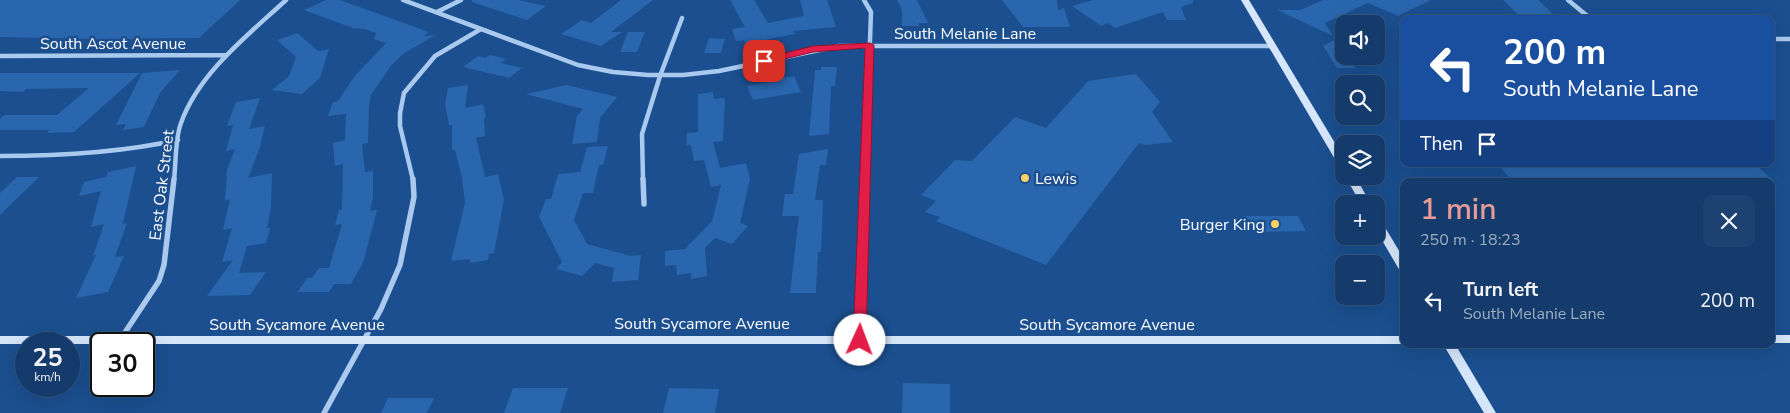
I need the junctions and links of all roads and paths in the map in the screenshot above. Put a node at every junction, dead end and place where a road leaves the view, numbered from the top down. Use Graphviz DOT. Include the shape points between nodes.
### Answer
graph roads {
  1 [pos="286,0"];
  2 [pos="403,0"];
  3 [pos="461,0"];
  4 [pos="864,0"];
  5 [pos="1245,0"];
  6 [pos="1568,0"];
  7 [pos="437,12"];
  8 [pos="1586,15"];
  9 [pos="682,18"];
  10 [pos="481,29"];
  11 [pos="1775,39"];
  12 [pos="1790,39"];
  13 [pos="870,45"];
  14 [pos="1272,46"];
  15 [pos="226,55"];
  16 [pos="0,56"];
  17 [pos="660,76"];
  18 [pos="178,140"];
  19 [pos="1335,151"];
  20 [pos="0,156"];
  21 [pos="644,204"];
  22 [pos="1385,236"];
  23 [pos="1400,261"];
  24 [pos="126,332"];
  25 [pos="1775,339"];
  26 [pos="1790,339"];
  27 [pos="0,340"];
  28 [pos="90,340"];
  29 [pos="155,340"];
  30 [pos="364,340"];
  31 [pos="860,340"];
  32 [pos="1400,340"];
  33 [pos="1451,348"];
  34 [pos="324,413"];
  35 [pos="1490,413"];
  1 -- 15 [label="street, East Oak Street"];
  2 -- 7 [label="street, South Melanie Lane"];
  3 -- 7 [label="street"];
  4 -- 13 [label="street" via="871,12"];
  5 -- 14 [label="main road"];
  6 -- 8 [label="street"];
  7 -- 10 [label="street, South Melanie Lane"];
  9 -- 17 [label="street"];
  10 -- 17 [label="street, South Melanie Lane" via="578,65 607,72"];
  10 -- 30 [label="street" via="435,56 404,93 400,126 412,171 414,197 400,265"];
  11 -- 12 [label="street"];
  13 -- 14 [label="street, South Melanie Lane"];
  13 -- 17 [label="street, South Melanie Lane" via="813,49 720,71"];
  13 -- 31 [label="street"];
  14 -- 19 [label="main road"];
  15 -- 16 [label="street, South Ascot Avenue"];
  15 -- 18 [label="street, East Oak Street" via="188,106 180,124"];
  17 -- 21 [label="street" via="642,134"];
  18 -- 20 [label="street" via="151,147 91,154"];
  18 -- 24 [label="street, East Oak Street" via="160,282"];
  22 -- 23 [label="main road"];
  25 -- 26 [label="main road"];
  27 -- 28 [label="main road, South Sycamore Avenue"];
  29 -- 30 [label="main road, South Sycamore Avenue"];
  30 -- 31 [label="main road, South Sycamore Avenue"];
  30 -- 34 [label="street"];
  31 -- 32 [label="main road, South Sycamore Avenue"];
  33 -- 35 [label="main road"];
}
